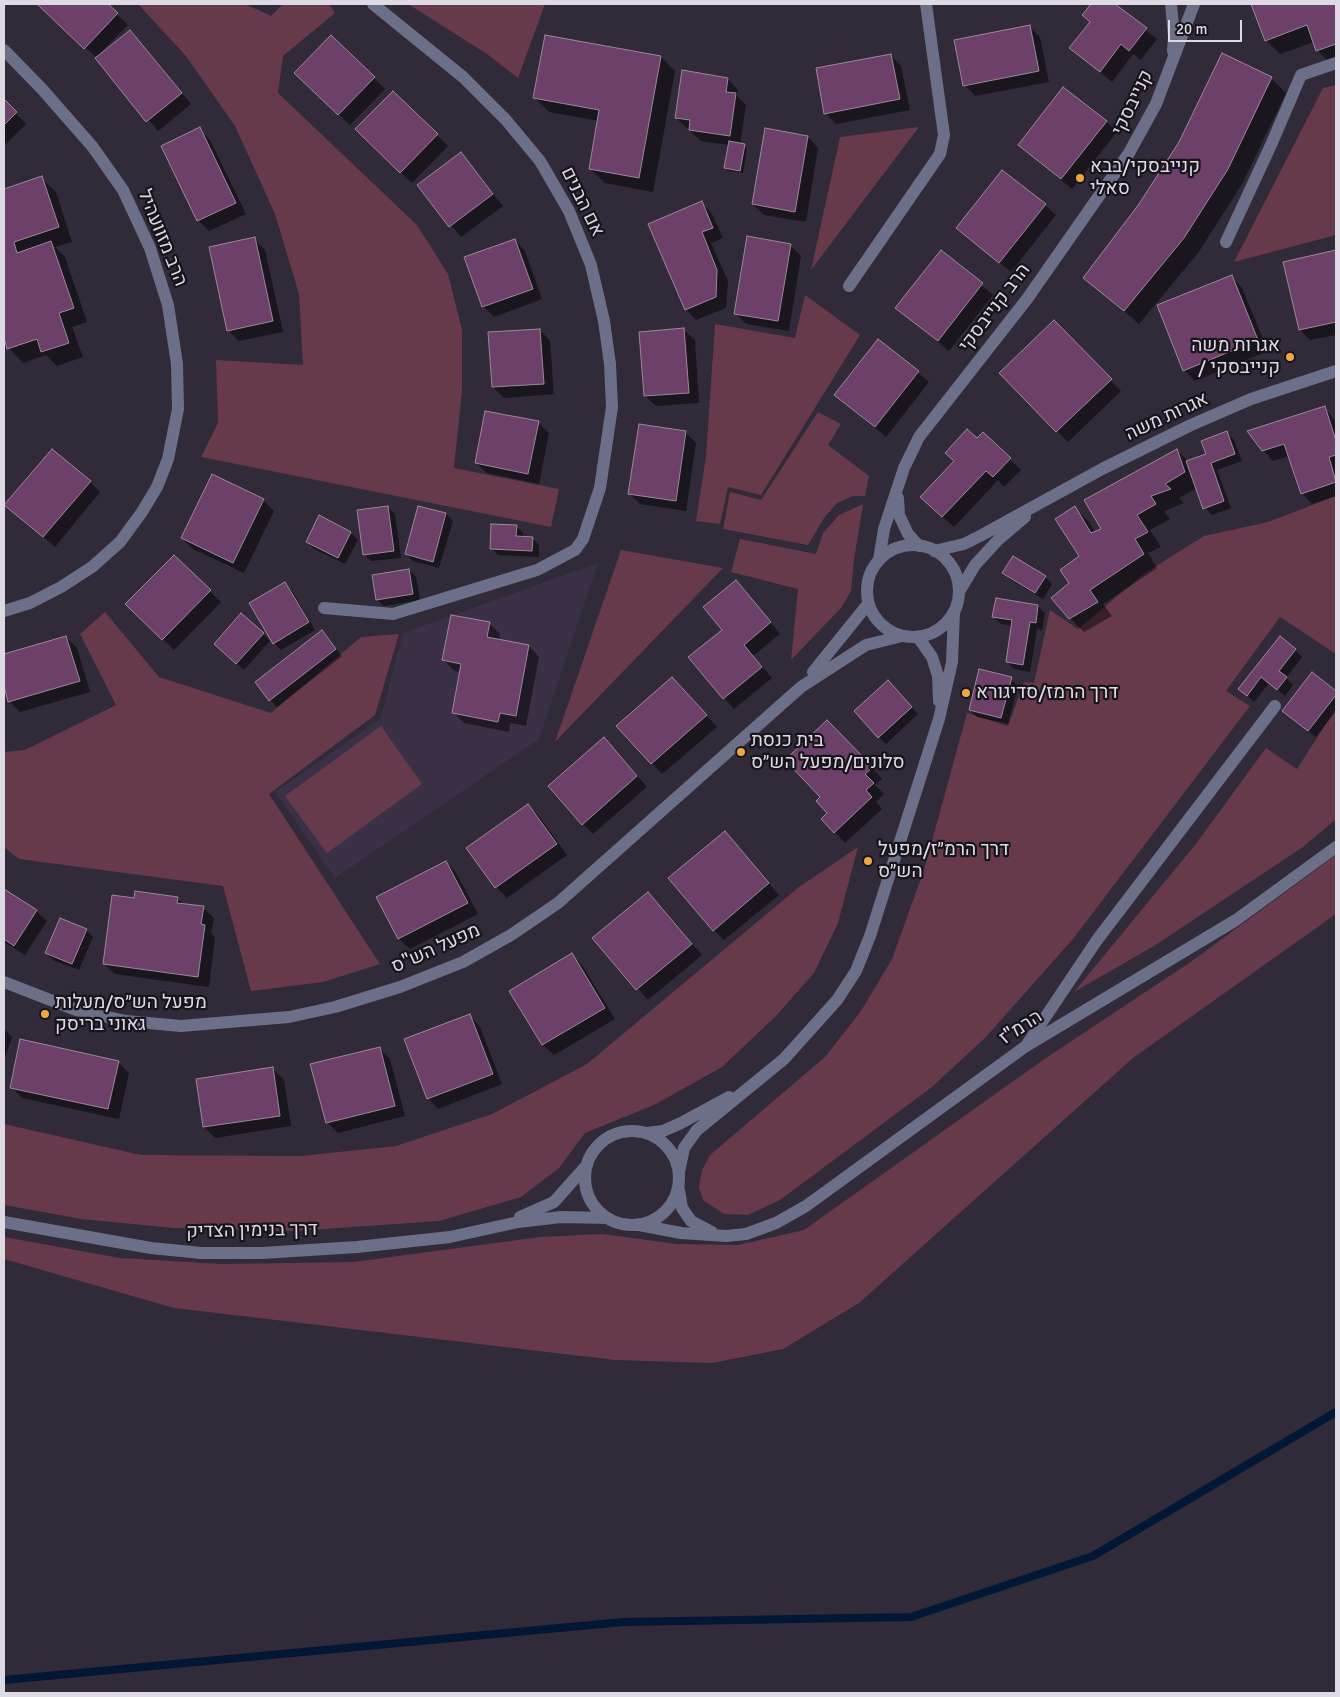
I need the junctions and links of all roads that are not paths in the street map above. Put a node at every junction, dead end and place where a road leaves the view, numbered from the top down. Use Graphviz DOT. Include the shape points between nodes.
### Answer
graph roads {
  1 [pos="373,4"];
  2 [pos="926,4"];
  3 [pos="1172,4"];
  4 [pos="1194,4"];
  5 [pos="4,50"];
  6 [pos="1336,63"];
  7 [pos="1170,68"];
  8 [pos="1129,154"];
  9 [pos="1226,242"];
  10 [pos="848,286"];
  11 [pos="1336,371"];
  12 [pos="898,488"];
  13 [pos="1046,499"];
  14 [pos="919,546"];
  15 [pos="934,551"];
  16 [pos="879,560"];
  17 [pos="959,592"];
  18 [pos="868,604"];
  19 [pos="324,608"];
  20 [pos="4,611"];
  21 [pos="954,612"];
  22 [pos="902,636"];
  23 [pos="918,637"];
  24 [pos="801,687"];
  25 [pos="1275,706"];
  26 [pos="939,720"];
  27 [pos="1336,847"];
  28 [pos="4,982"];
  29 [pos="1026,1046"];
  30 [pos="756,1082"];
  31 [pos="647,1133"];
  32 [pos="586,1166"];
  33 [pos="680,1172"];
  34 [pos="679,1188"];
  35 [pos="607,1218"];
  36 [pos="4,1222"];
  37 [pos="502,1225"];
  38 [pos="639,1225"];
  39 [pos="726,1236"];
  1 -- 19 [label="street, אם הבנים" via="463,77 506,120 540,161 569,211 591,265 604,321 612,407 600,488 583,539 575,550 537,570 393,614"];
  2 -- 10 [label="street" via="944,135 940,154"];
  3 -- 7 [label="street" via="1174,37"];
  4 -- 7 [label="street"];
  5 -- 20 [label="street, הרב מזוועהיל" via="92,146 123,190 150,248 168,305 177,364 178,409 168,459 157,487 120,542 61,588"];
  6 -- 9 [label="street" via="1300,75"];
  7 -- 8 [label="street, קנייבסקי" via="1156,104"];
  8 -- 12 [label="street, הרב קנייבסקי" via="1026,298 919,437"];
  11 -- 13 [label="street, אגרות משה" via="1251,399 1199,421"];
  12 -- 14 [label="street, הרב קנייבסקי" via="899,515 908,534"];
  12 -- 16 [label="street, הרב קנייבסקי" via="884,529"];
  13 -- 15 [label="street, אגרות משה" via="964,544"];
  13 -- 17 [label="street, אגרות משה" via="998,540 975,565"];
  14 -- 15 [label="street"];
  14 -- 16 [label="street" via="904,546"];
  15 -- 17 [label="street" via="952,568"];
  16 -- 18 [label="street" via="870,573"];
  17 -- 21 [label="street"];
  18 -- 22 [label="street" via="887,630"];
  18 -- 24 [label="street, מפעל הש\"ס"];
  21 -- 23 [label="street" via="945,624"];
  21 -- 26 [label="street" via="952,662"];
  22 -- 23 [label="street"];
  22 -- 24 [label="street, מפעל הש\"ס" via="866,645"];
  23 -- 26 [label="street" via="932,657 938,676"];
  24 -- 28 [label="street, מפעל הש\"ס" via="558,904 511,936 463,962 400,987 289,1017 181,1026 76,1010"];
  25 -- 29 [label="street" via="1097,940"];
  26 -- 30 [label="street" via="856,971 814,1027 784,1059"];
  27 -- 29 [label="street, הרמ\"ז" via="1236,920"];
  29 -- 39 [label="street, הרמ\"ז" via="806,1206 776,1223 746,1234"];
  30 -- 31 [label="street" via="681,1123 663,1131"];
  30 -- 33 [label="street" via="697,1130 684,1148"];
  31 -- 32 [label="street" via="632,1130 616,1133 592,1152"];
  31 -- 33 [label="street" via="669,1148"];
  32 -- 35 [label="street" via="588,1196"];
  32 -- 37 [label="street" via="554,1202"];
  33 -- 34 [label="street"];
  34 -- 38 [label="street" via="665,1213"];
  34 -- 39 [label="street, הרמ\"ז" via="682,1208 691,1221"];
  35 -- 37 [label="street" via="561,1217"];
  35 -- 38 [label="street" via="622,1224"];
  36 -- 37 [label="street, דרך בנימין הצדיק" via="151,1248 201,1253 357,1247 450,1237"];
  38 -- 39 [label="street, הרמ\"ז" via="681,1233"];
}
